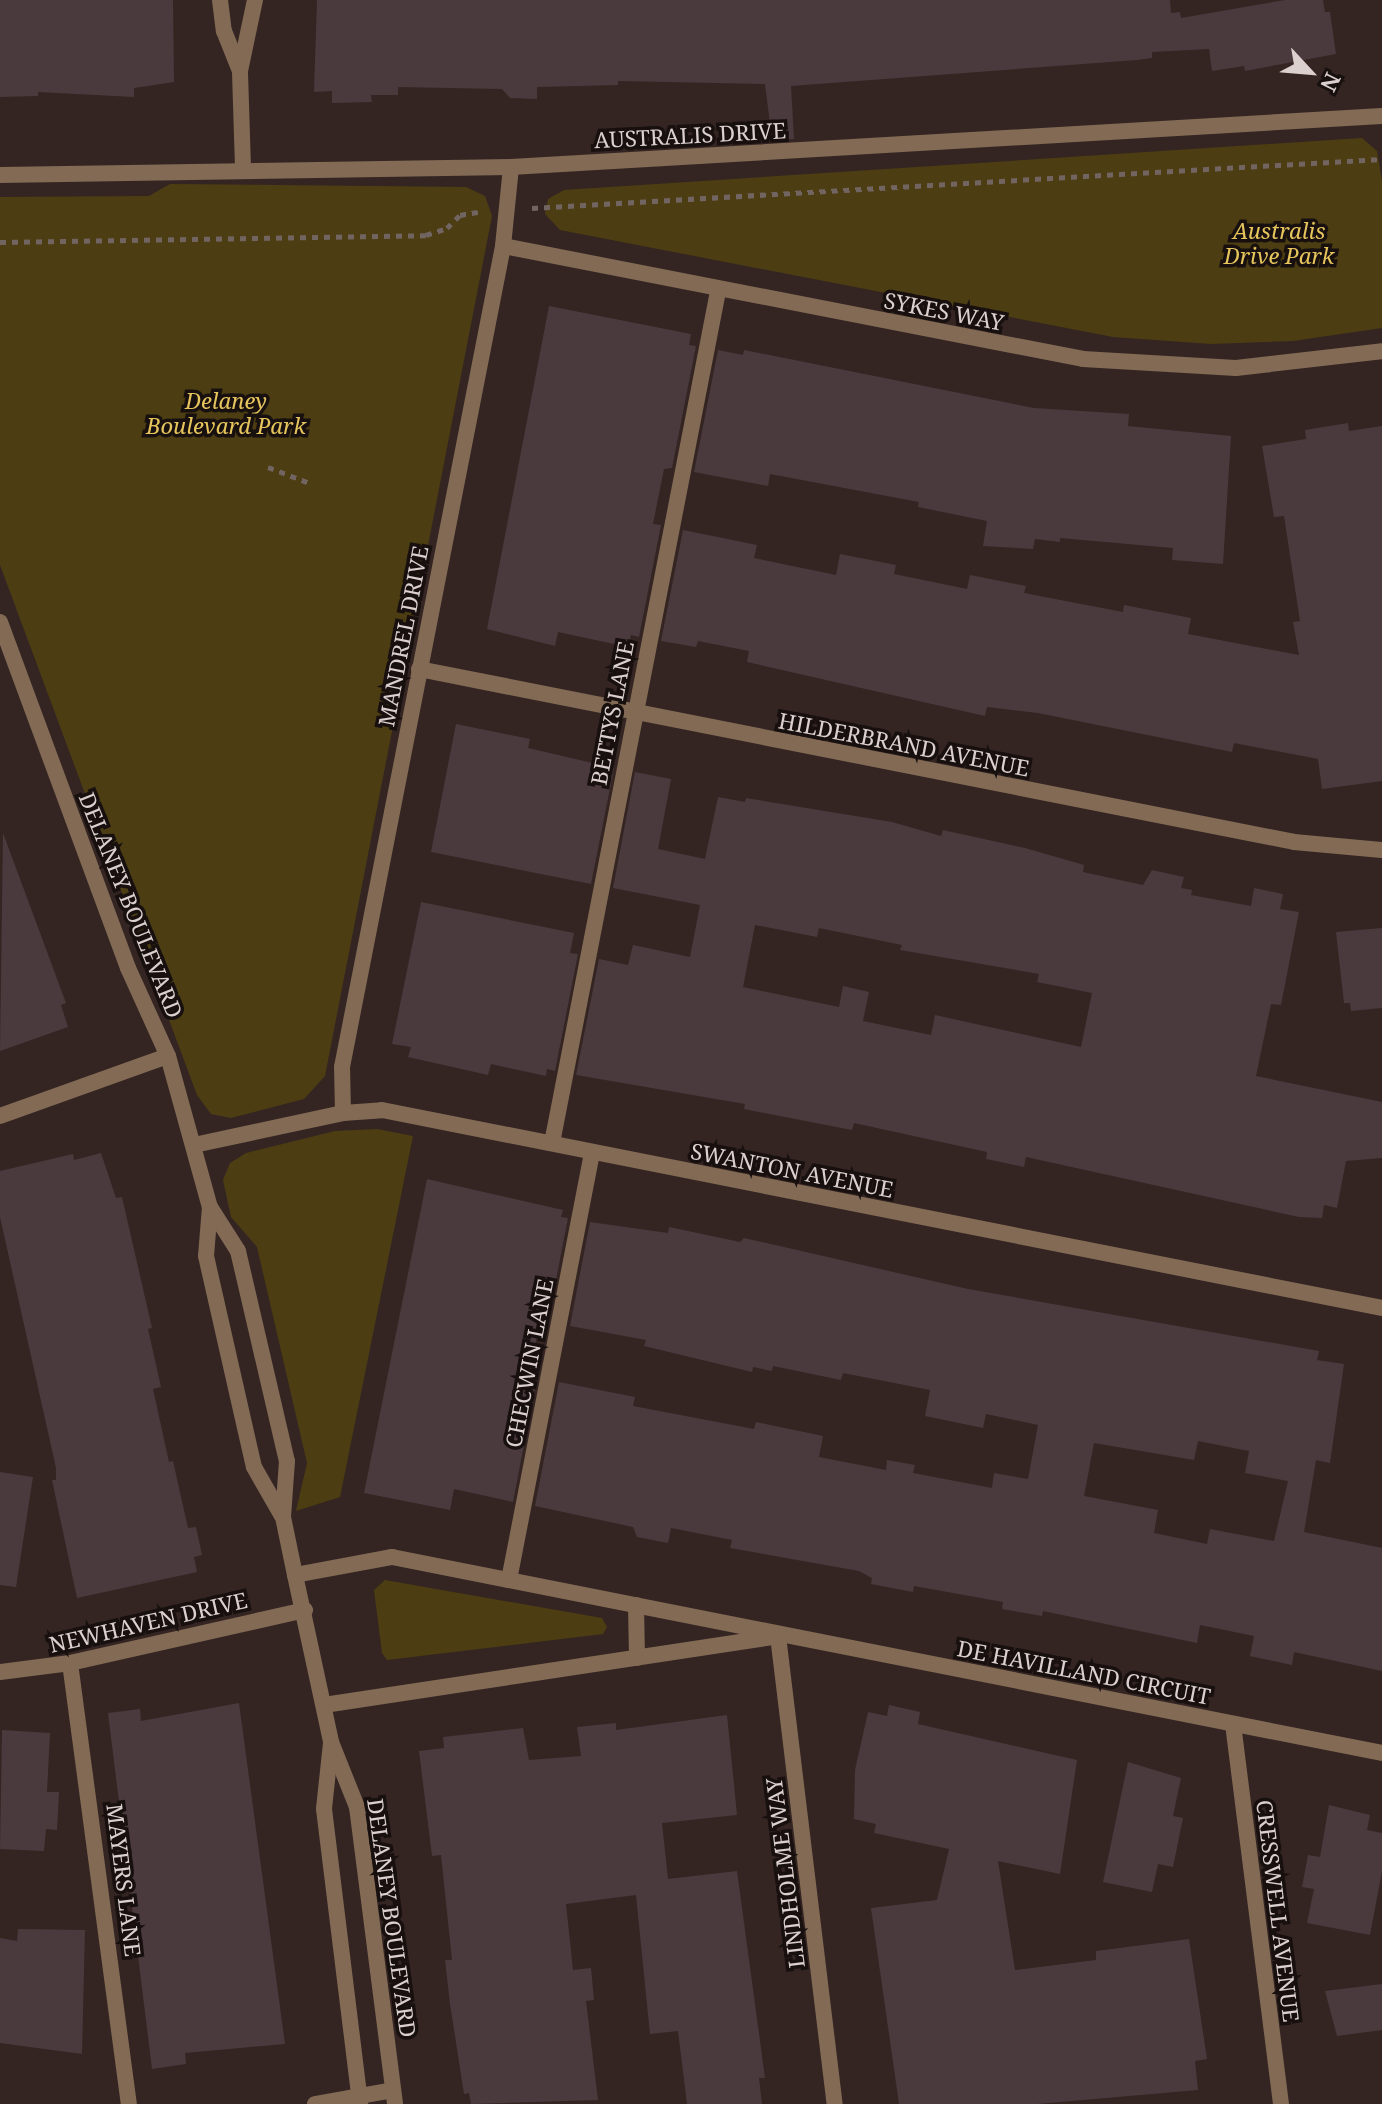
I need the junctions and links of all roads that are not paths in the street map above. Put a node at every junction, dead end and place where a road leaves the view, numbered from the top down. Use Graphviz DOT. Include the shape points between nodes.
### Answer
graph roads {
  1 [pos="220,0"];
  2 [pos="255,0"];
  3 [pos="240,71"];
  4 [pos="1382,116"];
  5 [pos="511,167"];
  6 [pos="243,168"];
  7 [pos="0,175"];
  8 [pos="503,246"];
  9 [pos="718,291"];
  10 [pos="1382,351"];
  11 [pos="1,626"];
  12 [pos="419,669"];
  13 [pos="634,714"];
  14 [pos="1382,850"];
  15 [pos="168,1056"];
  16 [pos="343,1113"];
  17 [pos="0,1116"];
  18 [pos="552,1143"];
  19 [pos="194,1145"];
  20 [pos="592,1154"];
  21 [pos="210,1207"];
  22 [pos="1382,1308"];
  23 [pos="283,1517"];
  24 [pos="295,1575"];
  25 [pos="509,1580"];
  26 [pos="636,1605"];
  27 [pos="305,1610"];
  28 [pos="778,1636"];
  29 [pos="637,1658"];
  30 [pos="70,1663"];
  31 [pos="0,1672"];
  32 [pos="324,1705"];
  33 [pos="1233,1724"];
  34 [pos="331,1742"];
  35 [pos="1382,1753"];
  36 [pos="394,2097"];
  37 [pos="360,2100"];
  38 [pos="129,2104"];
  39 [pos="315,2104"];
  40 [pos="835,2104"];
  41 [pos="1281,2104"];
  1 -- 3 [label="street" via="224,31"];
  2 -- 3 [label="street"];
  3 -- 6 [label="street"];
  4 -- 5 [label="street, AUSTRALIS DRIVE"];
  5 -- 6 [label="street, AUSTRALIS DRIVE"];
  5 -- 8 [label="street, MANDREL DRIVE"];
  6 -- 7 [label="street, AUSTRALIS DRIVE"];
  8 -- 9 [label="street, SYKES WAY"];
  8 -- 12 [label="street, MANDREL DRIVE"];
  9 -- 10 [label="street, SYKES WAY" via="1083,359 1236,368"];
  9 -- 13 [label="street, BETTYS LANE"];
  11 -- 15 [label="street, DELANEY BOULEVARD" via="128,968"];
  12 -- 13 [label="street, HILDERBRAND AVENUE"];
  12 -- 16 [label="street, MANDREL DRIVE" via="342,1067"];
  13 -- 14 [label="street, HILDERBRAND AVENUE" via="1294,842"];
  13 -- 18 [label="street, BETTYS LANE"];
  15 -- 17 [label="street"];
  15 -- 19 [label="street, DELANEY BOULEVARD"];
  16 -- 18 [label="street, SWANTON AVENUE" via="382,1110"];
  16 -- 19 [label="street, SWANTON AVENUE"];
  18 -- 20 [label="street, SWANTON AVENUE"];
  19 -- 21 [label="street, DELANEY BOULEVARD"];
  20 -- 22 [label="street, SWANTON AVENUE"];
  20 -- 25 [label="street, CHECWIN LANE"];
  21 -- 23 [label="street, DELANEY BOULEVARD" via="206,1256 254,1467"];
  21 -- 23 [label="street, DELANEY BOULEVARD" via="238,1251 287,1461"];
  23 -- 24 [label="street, DELANEY BOULEVARD"];
  24 -- 25 [label="street, DE HAVILLAND CIRCUIT" via="392,1557"];
  24 -- 27 [label="street, DELANEY BOULEVARD"];
  25 -- 26 [label="street, DE HAVILLAND CIRCUIT"];
  26 -- 28 [label="street, DE HAVILLAND CIRCUIT"];
  26 -- 29 [label="street"];
  27 -- 30 [label="street, NEWHAVEN DRIVE"];
  27 -- 32 [label="street, DELANEY BOULEVARD"];
  28 -- 29 [label="street, DE HAVILLAND CIRCUIT"];
  28 -- 33 [label="street, DE HAVILLAND CIRCUIT"];
  28 -- 40 [label="street, LINDHOLME WAY"];
  29 -- 32 [label="street, DE HAVILLAND CIRCUIT"];
  30 -- 31 [label="street, NEWHAVEN DRIVE"];
  30 -- 38 [label="street, MAYERS LANE"];
  32 -- 34 [label="street, DELANEY BOULEVARD"];
  33 -- 35 [label="street, DE HAVILLAND CIRCUIT"];
  33 -- 41 [label="street, CRESSWELL AVENUE"];
  34 -- 36 [label="street, DELANEY BOULEVARD" via="357,1807"];
  34 -- 37 [label="street, DELANEY BOULEVARD" via="324,1819"];
  36 -- 37 [label="street"];
  37 -- 39 [label="street"];
}
